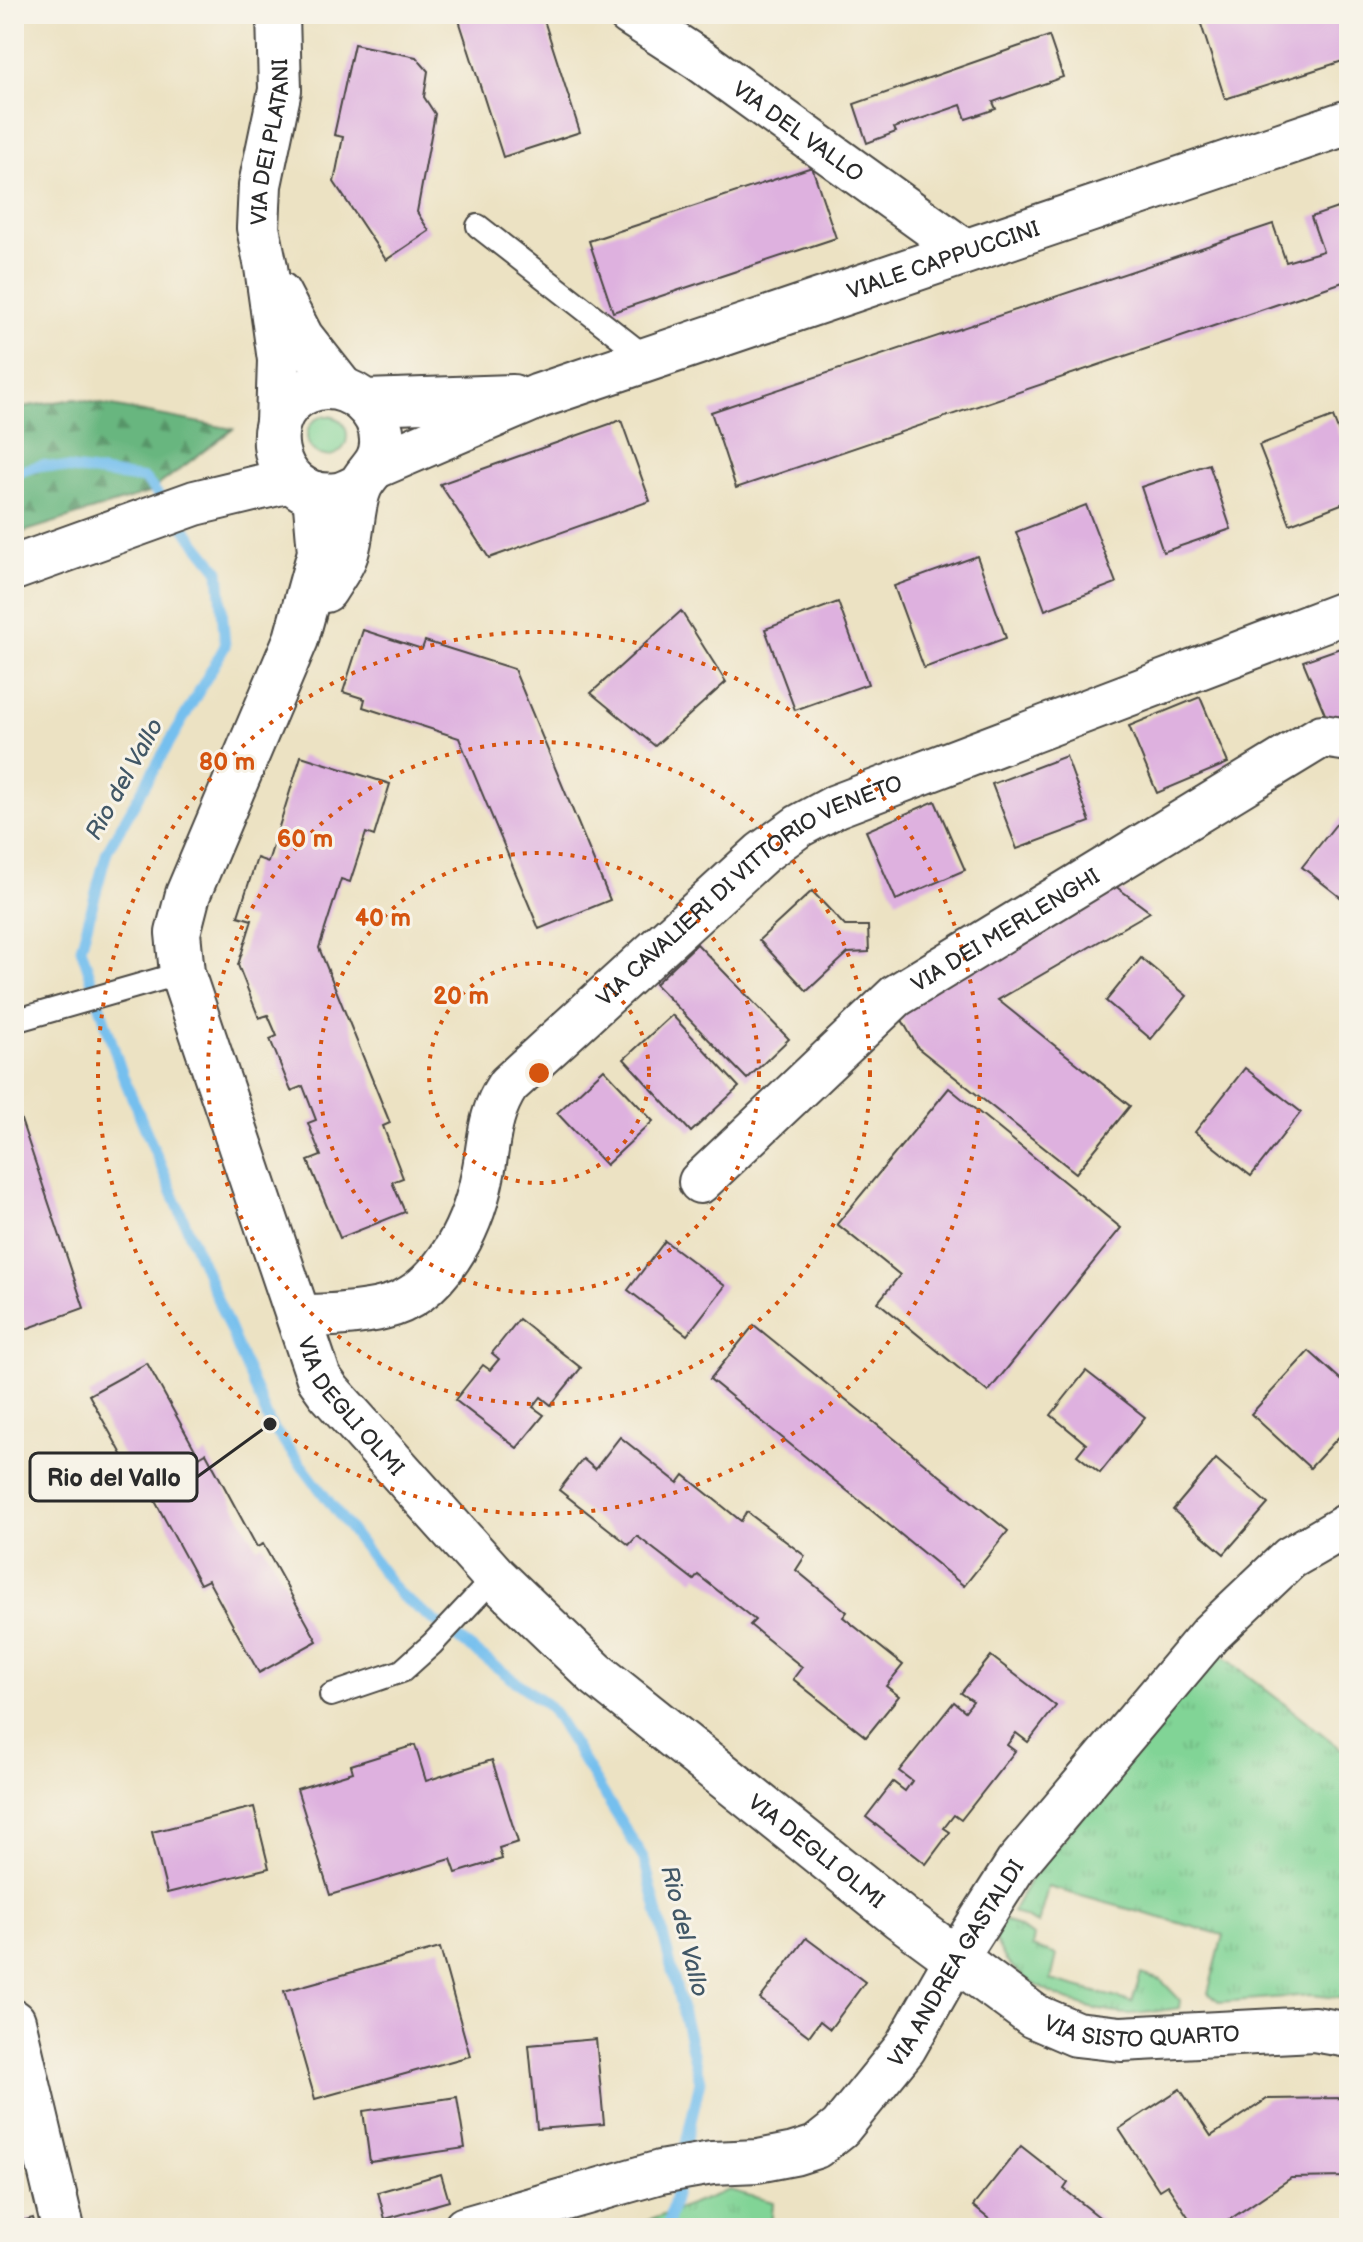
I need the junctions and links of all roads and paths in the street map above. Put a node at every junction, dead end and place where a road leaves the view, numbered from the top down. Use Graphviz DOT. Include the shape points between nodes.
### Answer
graph roads {
  1 [pos="278,14"];
  2 [pos="629,14"];
  3 [pos="1349,122"];
  4 [pos="478,226"];
  5 [pos="965,251"];
  6 [pos="266,267"];
  7 [pos="648,359"];
  8 [pos="354,396"];
  9 [pos="539,396"];
  10 [pos="276,430"];
  11 [pos="368,476"];
  12 [pos="237,484"];
  13 [pos="302,487"];
  14 [pos="14,568"];
  15 [pos="1349,611"];
  16 [pos="296,639"];
  17 [pos="1349,740"];
  18 [pos="182,973"];
  19 [pos="14,1021"];
  20 [pos="700,1182"];
  21 [pos="298,1317"];
  22 [pos="1349,1524"];
  23 [pos="481,1592"];
  24 [pos="331,1695"];
  25 [pos="955,1960"];
  26 [pos="14,2021"];
  27 [pos="1349,2035"];
  28 [pos="63,2228"];
  29 [pos="465,2228"];
  1 -- 6 [label="street, VIA DEI PLATANI" via="280,90 259,199"];
  2 -- 5 [label="street, VIA DEL VALLO"];
  3 -- 5 [label="main road, VIALE CAPPUCCINI"];
  4 -- 7 [label="lane"];
  5 -- 7 [label="main road, VIALE CAPPUCCINI"];
  6 -- 8 [label="street, VIA DEI PLATANI" via="302,337"];
  6 -- 10 [label="street, VIA DEI PLATANI" via="279,360"];
  7 -- 9 [label="main road, VIALE CAPPUCCINI"];
  8 -- 9 [label="main road, VIALE CAPPUCCINI"];
  8 -- 10 [label="main road" via="316,388 292,401"];
  8 -- 11 [label="main road" via="378,421 380,432 382,444"];
  9 -- 11 [label="main road, VIALE CAPPUCCINI"];
  10 -- 12 [label="main road"];
  10 -- 13 [label="main road" via="278,461"];
  11 -- 13 [label="main road" via="338,495"];
  11 -- 16 [label="main road, VIA DEGLI OLMI" via="345,555"];
  12 -- 13 [label="main road"];
  12 -- 14 [label="main road"];
  13 -- 16 [label="main road, VIA DEGLI OLMI" via="320,552"];
  15 -- 21 [label="street, VIA CAVALIERI DI VITTORIO VENETO" via="836,806 799,826 762,853 508,1085 490,1121 473,1210 445,1265 428,1284 384,1308"];
  16 -- 18 [label="main road, VIA DEGLI OLMI" via="188,894 178,933"];
  17 -- 20 [label="street, VIA DEI MERLENGHI" via="1322,736 896,996"];
  18 -- 19 [label="lane"];
  18 -- 21 [label="main road, VIA DEGLI OLMI"];
  21 -- 23 [label="main road, VIA DEGLI OLMI" via="319,1378"];
  22 -- 25 [label="street, VIA ANDREA GASTALDI" via="1290,1558 1210,1634 1017,1863"];
  23 -- 24 [label="lane" via="402,1671"];
  23 -- 25 [label="main road, VIA DEGLI OLMI" via="596,1674"];
  25 -- 27 [label="main road, VIA SISTO QUARTO" via="1034,2016 1076,2034 1121,2039 1314,2029"];
  25 -- 29 [label="street, VIA ANDREA GASTALDI" via="905,2048 840,2128 816,2147 758,2161 660,2172"];
  26 -- 28 [label="street"];
}
